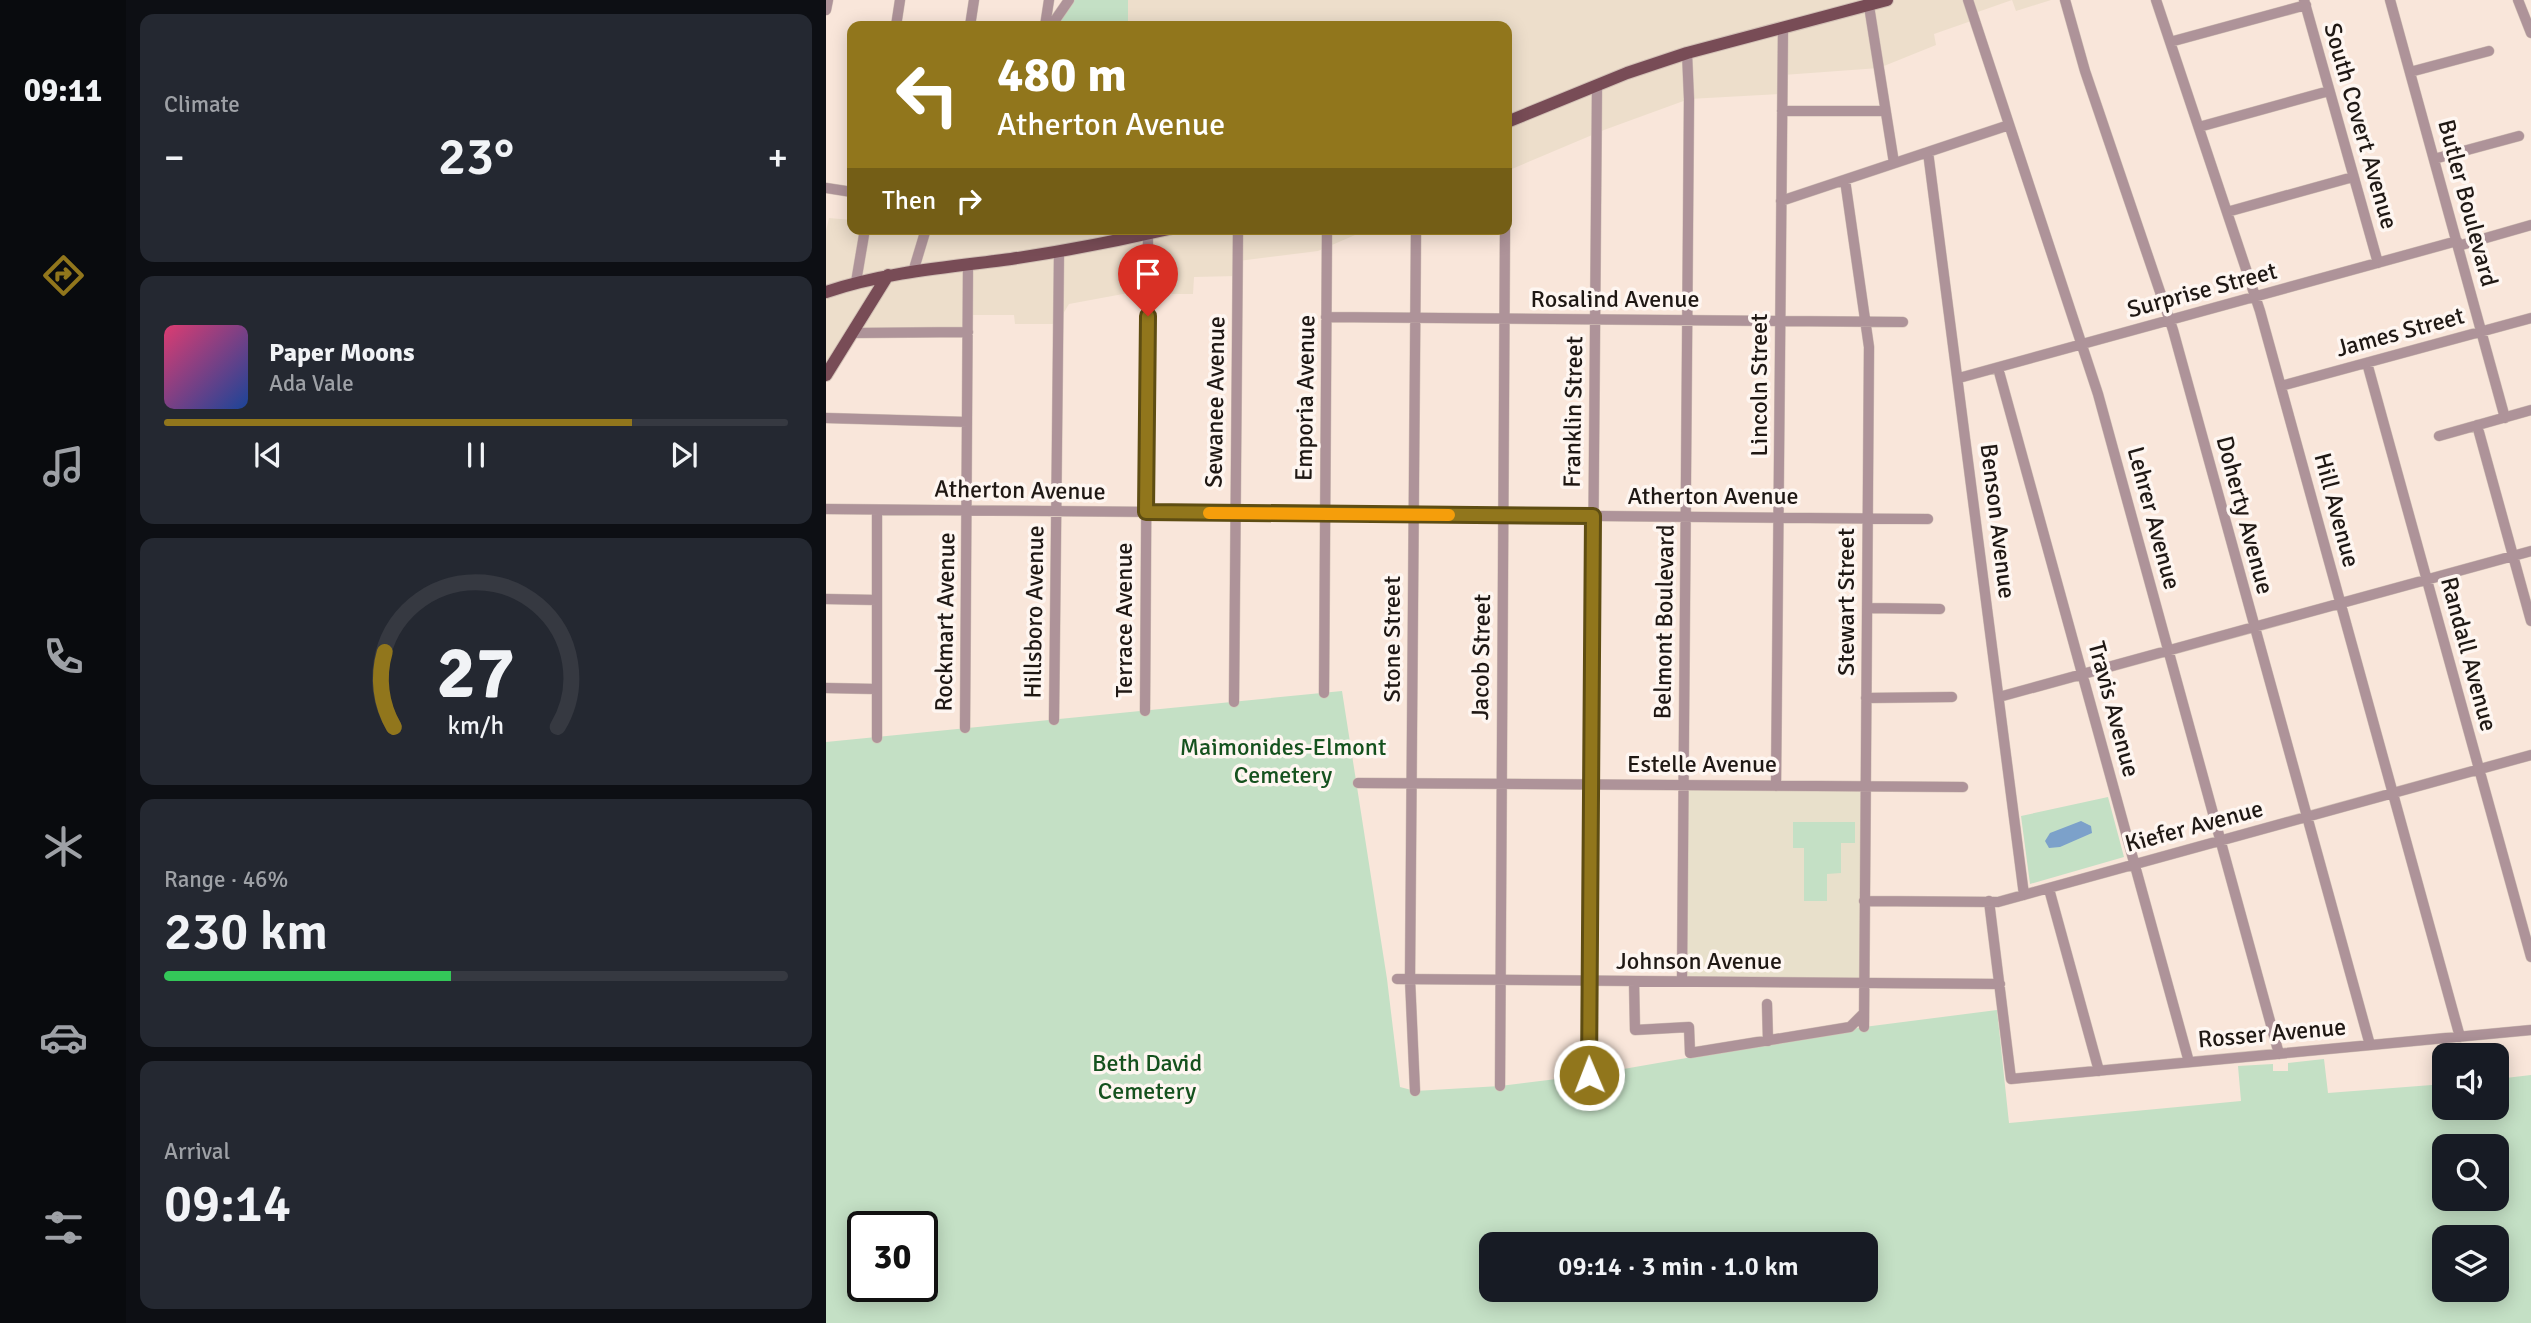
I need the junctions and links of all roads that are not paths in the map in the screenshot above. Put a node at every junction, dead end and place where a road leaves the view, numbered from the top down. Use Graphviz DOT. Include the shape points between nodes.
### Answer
graph roads {
  1 [pos="828,0"];
  2 [pos="900,0"];
  3 [pos="974,0"];
  4 [pos="1049,0"];
  5 [pos="1069,0"];
  6 [pos="1887,0"];
  7 [pos="1968,0"];
  8 [pos="2065,0"];
  9 [pos="2156,0"];
  10 [pos="2390,0"];
  11 [pos="2518,0"];
  12 [pos="2305,2"];
  13 [pos="1869,6"];
  14 [pos="826,10"];
  15 [pos="897,21"];
  16 [pos="971,21"];
  17 [pos="1046,21"];
  18 [pos="1054,21"];
  19 [pos="1783,27"];
  20 [pos="2531,33"];
  21 [pos="2170,42"];
  22 [pos="2489,51"];
  23 [pos="1687,53"];
  24 [pos="2410,72"];
  25 [pos="1597,85"];
  26 [pos="2329,91"];
  27 [pos="1782,111"];
  28 [pos="1885,111"];
  29 [pos="1512,120"];
  30 [pos="2009,125"];
  31 [pos="2199,127"];
  32 [pos="2519,136"];
  33 [pos="1928,152"];
  34 [pos="2434,159"];
  35 [pos="1894,163"];
  36 [pos="2353,177"];
  37 [pos="1845,180"];
  38 [pos="826,188"];
  39 [pos="847,191"];
  40 [pos="1781,201"];
  41 [pos="2227,212"];
  42 [pos="2531,225"];
  43 [pos="864,235"];
  44 [pos="924,235"];
  45 [pos="1142,235"];
  46 [pos="1147,235"];
  47 [pos="1238,235"];
  48 [pos="1327,235"];
  49 [pos="1416,235"];
  50 [pos="1505,235"];
  51 [pos="2457,244"];
  52 [pos="1059,252"];
  53 [pos="2378,263"];
  54 [pos="968,264"];
  55 [pos="913,272"];
  56 [pos="888,275"];
  57 [pos="856,282"];
  58 [pos="826,292"];
  59 [pos="2255,297"];
  60 [pos="1326,317"];
  61 [pos="1416,318"];
  62 [pos="2531,318"];
  63 [pos="1505,319"];
  64 [pos="1594,320"];
  65 [pos="1688,320"];
  66 [pos="1780,321"];
  67 [pos="2169,321"];
  68 [pos="1865,322"];
  69 [pos="1903,323"];
  70 [pos="2481,331"];
  71 [pos="968,332"];
  72 [pos="852,333"];
  73 [pos="2083,344"];
  74 [pos="2367,363"];
  75 [pos="1998,368"];
  76 [pos="826,375"];
  77 [pos="1959,378"];
  78 [pos="2281,386"];
  79 [pos="2531,410"];
  80 [pos="826,418"];
  81 [pos="2505,418"];
  82 [pos="967,422"];
  83 [pos="2477,425"];
  84 [pos="2439,436"];
  85 [pos="826,509"];
  86 [pos="877,510"];
  87 [pos="967,511"];
  88 [pos="1056,512"];
  89 [pos="1146,512"];
  90 [pos="1235,513"];
  91 [pos="1324,514"];
  92 [pos="1414,514"];
  93 [pos="1503,515"];
  94 [pos="1593,516"];
  95 [pos="1686,517"];
  96 [pos="1779,518"];
  97 [pos="1868,519"];
  98 [pos="1928,519"];
  99 [pos="2531,551"];
  100 [pos="2513,556"];
  101 [pos="2427,580"];
  102 [pos="826,599"];
  103 [pos="877,600"];
  104 [pos="2341,604"];
  105 [pos="1867,608"];
  106 [pos="1940,609"];
  107 [pos="2531,621"];
  108 [pos="2255,627"];
  109 [pos="2168,651"];
  110 [pos="2082,675"];
  111 [pos="826,688"];
  112 [pos="876,689"];
  113 [pos="1324,693"];
  114 [pos="1952,697"];
  115 [pos="1999,697"];
  116 [pos="1866,698"];
  117 [pos="1234,702"];
  118 [pos="1145,711"];
  119 [pos="1054,720"];
  120 [pos="965,728"];
  121 [pos="877,738"];
  122 [pos="2531,755"];
  123 [pos="2479,769"];
  124 [pos="1358,783"];
  125 [pos="1412,783"];
  126 [pos="1501,784"];
  127 [pos="1591,784"];
  128 [pos="1683,785"];
  129 [pos="1776,786"];
  130 [pos="1865,787"];
  131 [pos="1963,787"];
  132 [pos="2393,793"];
  133 [pos="2307,817"];
  134 [pos="2221,841"];
  135 [pos="2134,864"];
  136 [pos="2049,889"];
  137 [pos="2024,895"];
  138 [pos="1864,901"];
  139 [pos="1989,901"];
  140 [pos="2531,957"];
  141 [pos="1398,979"];
  142 [pos="1410,979"];
  143 [pos="1500,980"];
  144 [pos="1589,981"];
  145 [pos="1634,981"];
  146 [pos="1682,981"];
  147 [pos="1864,983"];
  148 [pos="2000,984"];
  149 [pos="1767,1004"];
  150 [pos="1864,1013"];
  151 [pos="1864,1027"];
  152 [pos="2531,1030"];
  153 [pos="2460,1037"];
  154 [pos="1768,1041"];
  155 [pos="2370,1045"];
  156 [pos="2279,1054"];
  157 [pos="2189,1062"];
  158 [pos="2099,1071"];
  159 [pos="1589,1075"];
  160 [pos="1500,1086"];
  161 [pos="1415,1091"];
  1 -- 14 [label="street"];
  2 -- 15 [label="street"];
  3 -- 16 [label="street"];
  4 -- 17 [label="street"];
  5 -- 18 [label="street"];
  6 -- 13 [label="main road"];
  7 -- 30 [label="street, Lehrer Avenue"];
  8 -- 67 [label="street, Doherty Avenue"];
  9 -- 21 [label="street, Hill Avenue"];
  10 -- 24 [label="street, Butler Boulevard"];
  11 -- 20 [label="street"];
  12 -- 21 [label="street"];
  12 -- 26 [label="street, South Covert Avenue"];
  13 -- 19 [label="main road"];
  13 -- 28 [label="street"];
  19 -- 23 [label="main road"];
  19 -- 27 [label="street, Lincoln Street"];
  21 -- 31 [label="street, Hill Avenue"];
  22 -- 24 [label="street"];
  23 -- 25 [label="main road"];
  23 -- 65 [label="street, Belmont Boulevard"];
  24 -- 34 [label="street, Butler Boulevard"];
  25 -- 29 [label="main road"];
  25 -- 64 [label="street, Franklin Street"];
  26 -- 31 [label="street"];
  26 -- 36 [label="street, South Covert Avenue"];
  27 -- 28 [label="street"];
  27 -- 40 [label="street, Lincoln Street"];
  28 -- 35 [label="street"];
  30 -- 33 [label="street"];
  30 -- 73 [label="street, Lehrer Avenue"];
  31 -- 41 [label="street, Hill Avenue"];
  32 -- 34 [label="street"];
  33 -- 35 [label="street"];
  33 -- 77 [label="street, Benson Avenue"];
  34 -- 51 [label="street, Butler Boulevard"];
  35 -- 37 [label="street"];
  36 -- 41 [label="street"];
  36 -- 53 [label="street, South Covert Avenue"];
  37 -- 40 [label="street"];
  37 -- 68 [label="street, Stewart Street"];
  38 -- 39 [label="street"];
  40 -- 66 [label="street, Lincoln Street"];
  41 -- 59 [label="street, Hill Avenue"];
  42 -- 51 [label="street, Surprise Street"];
  43 -- 57 [label="street"];
  44 -- 55 [label="street"];
  45 -- 52 [label="main road"];
  46 -- 89 [label="street, Terrace Avenue"];
  47 -- 90 [label="street, Sewanee Avenue"];
  48 -- 60 [label="street, Emporia Avenue"];
  49 -- 61 [label="street, Stone Street"];
  50 -- 63 [label="street, Jacob Street"];
  51 -- 53 [label="street, Surprise Street"];
  51 -- 70 [label="street, Butler Boulevard"];
  52 -- 54 [label="main road"];
  52 -- 88 [label="street, Hillsboro Avenue"];
  53 -- 59 [label="street, Surprise Street"];
  54 -- 55 [label="main road"];
  54 -- 71 [label="street, Rockmart Avenue"];
  55 -- 56 [label="main road"];
  56 -- 57 [label="main road"];
  56 -- 72 [label="main road"];
  57 -- 58 [label="main road"];
  59 -- 67 [label="street, Surprise Street"];
  59 -- 78 [label="street, Hill Avenue"];
  60 -- 61 [label="street, Rosalind Avenue"];
  60 -- 91 [label="street, Emporia Avenue"];
  61 -- 63 [label="street, Rosalind Avenue"];
  61 -- 92 [label="street, Stone Street"];
  62 -- 70 [label="street, James Street"];
  63 -- 64 [label="street, Rosalind Avenue"];
  63 -- 93 [label="street, Jacob Street"];
  64 -- 65 [label="street, Rosalind Avenue"];
  64 -- 94 [label="street, Franklin Street"];
  65 -- 66 [label="street, Rosalind Avenue"];
  65 -- 95 [label="street, Belmont Boulevard"];
  66 -- 68 [label="street, Rosalind Avenue"];
  66 -- 96 [label="street, Lincoln Street"];
  67 -- 73 [label="street, Surprise Street"];
  67 -- 108 [label="street, Doherty Avenue"];
  68 -- 69 [label="street, Rosalind Avenue"];
  68 -- 97 [label="street, Stewart Street" via="1869,346"];
  70 -- 74 [label="street, James Street"];
  70 -- 81 [label="street, Butler Boulevard"];
  71 -- 72 [label="street"];
  71 -- 82 [label="street, Rockmart Avenue"];
  72 -- 76 [label="main road"];
  73 -- 75 [label="street, Surprise Street"];
  73 -- 109 [label="street, Lehrer Avenue"];
  74 -- 78 [label="street, James Street"];
  74 -- 101 [label="street, Randall Avenue"];
  75 -- 77 [label="street, Surprise Street"];
  75 -- 110 [label="street, Travis Avenue"];
  77 -- 115 [label="street, Benson Avenue"];
  78 -- 104 [label="street, Hill Avenue"];
  79 -- 81 [label="street"];
  80 -- 82 [label="street"];
  81 -- 83 [label="street"];
  82 -- 87 [label="street, Rockmart Avenue"];
  83 -- 84 [label="street"];
  83 -- 100 [label="street"];
  85 -- 86 [label="street, Atherton Avenue"];
  86 -- 87 [label="street, Atherton Avenue"];
  86 -- 103 [label="street"];
  87 -- 88 [label="street, Atherton Avenue"];
  87 -- 120 [label="street, Rockmart Avenue"];
  88 -- 89 [label="street, Atherton Avenue"];
  88 -- 119 [label="street, Hillsboro Avenue"];
  89 -- 90 [label="street, Atherton Avenue"];
  89 -- 118 [label="street, Terrace Avenue"];
  90 -- 91 [label="street, Atherton Avenue"];
  90 -- 117 [label="street, Sewanee Avenue"];
  91 -- 92 [label="street, Atherton Avenue"];
  91 -- 113 [label="street, Emporia Avenue"];
  92 -- 93 [label="street, Atherton Avenue"];
  92 -- 125 [label="street, Stone Street"];
  93 -- 94 [label="street, Atherton Avenue"];
  93 -- 126 [label="street, Jacob Street"];
  94 -- 95 [label="street, Atherton Avenue"];
  94 -- 127 [label="street, Franklin Street"];
  95 -- 96 [label="street, Atherton Avenue"];
  95 -- 128 [label="street, Belmont Boulevard"];
  96 -- 97 [label="street, Atherton Avenue"];
  96 -- 129 [label="street, Lincoln Street"];
  97 -- 98 [label="street, Atherton Avenue"];
  97 -- 105 [label="street, Stewart Street"];
  99 -- 100 [label="street"];
  100 -- 101 [label="street"];
  100 -- 107 [label="street"];
  101 -- 104 [label="street"];
  101 -- 123 [label="street, Randall Avenue"];
  102 -- 103 [label="street"];
  103 -- 112 [label="street"];
  104 -- 108 [label="street"];
  104 -- 132 [label="street, Hill Avenue"];
  105 -- 106 [label="street"];
  105 -- 116 [label="street, Stewart Street"];
  108 -- 109 [label="street"];
  108 -- 133 [label="street, Doherty Avenue"];
  109 -- 110 [label="street"];
  109 -- 134 [label="street, Lehrer Avenue"];
  110 -- 115 [label="street"];
  110 -- 135 [label="street, Travis Avenue"];
  111 -- 112 [label="street"];
  112 -- 121 [label="street"];
  114 -- 116 [label="street"];
  115 -- 137 [label="street, Benson Avenue"];
  116 -- 130 [label="street, Stewart Street"];
  122 -- 123 [label="street, Kiefer Avenue"];
  123 -- 132 [label="street, Kiefer Avenue"];
  123 -- 140 [label="street, Randall Avenue"];
  124 -- 125 [label="street, Estelle Avenue"];
  125 -- 126 [label="street, Estelle Avenue"];
  125 -- 142 [label="street, Stone Street"];
  126 -- 127 [label="street, Estelle Avenue"];
  126 -- 143 [label="street, Jacob Street"];
  127 -- 128 [label="street, Estelle Avenue"];
  127 -- 144 [label="street, Franklin Street"];
  128 -- 129 [label="street, Estelle Avenue"];
  128 -- 146 [label="street, Belmont Boulevard"];
  129 -- 130 [label="street, Estelle Avenue"];
  130 -- 131 [label="street, Estelle Avenue"];
  130 -- 138 [label="street, Stewart Street"];
  132 -- 133 [label="street, Kiefer Avenue"];
  132 -- 153 [label="street, Hill Avenue"];
  133 -- 134 [label="street, Kiefer Avenue"];
  133 -- 155 [label="street, Doherty Avenue"];
  134 -- 135 [label="street, Kiefer Avenue"];
  134 -- 156 [label="street, Lehrer Avenue"];
  135 -- 136 [label="street, Kiefer Avenue"];
  135 -- 157 [label="street, Travis Avenue"];
  136 -- 137 [label="street, Kiefer Avenue"];
  136 -- 158 [label="street"];
  137 -- 139 [label="street, Kiefer Avenue"];
  138 -- 139 [label="street, Kiefer Avenue"];
  138 -- 147 [label="street, Stewart Street"];
  139 -- 148 [label="street"];
  141 -- 142 [label="street, Johnson Avenue"];
  142 -- 143 [label="street, Johnson Avenue"];
  142 -- 161 [label="street, Stone Street"];
  143 -- 144 [label="street, Johnson Avenue"];
  143 -- 160 [label="street, Jacob Street"];
  144 -- 145 [label="street, Johnson Avenue"];
  144 -- 159 [label="street, Franklin Street"];
  145 -- 146 [label="street, Johnson Avenue"];
  145 -- 154 [label="street" via="1635,1030 1689,1027 1690,1053"];
  146 -- 147 [label="street, Johnson Avenue"];
  147 -- 148 [label="street, Johnson Avenue"];
  147 -- 150 [label="street, Stewart Street"];
  148 -- 158 [label="street, Rosser Avenue" via="2011,1079"];
  149 -- 154 [label="street"];
  150 -- 151 [label="street, Stewart Street"];
  150 -- 154 [label="street" via="1850,1027"];
  152 -- 153 [label="street, Rosser Avenue"];
  153 -- 155 [label="street, Rosser Avenue"];
  155 -- 156 [label="street, Rosser Avenue"];
  156 -- 157 [label="street, Rosser Avenue"];
  157 -- 158 [label="street, Rosser Avenue"];
}
